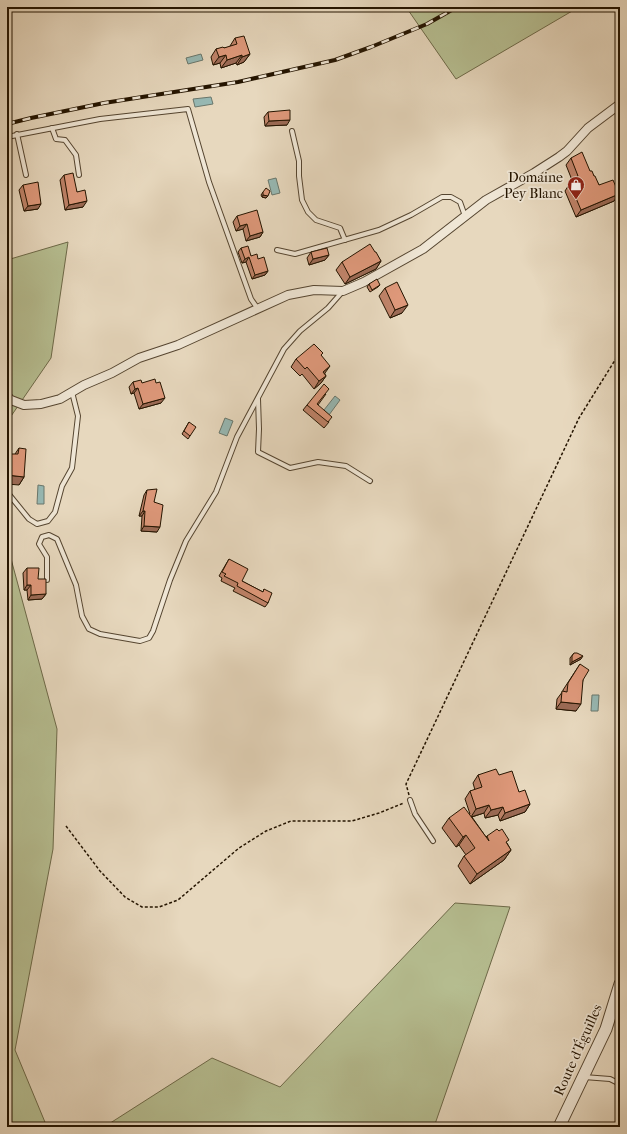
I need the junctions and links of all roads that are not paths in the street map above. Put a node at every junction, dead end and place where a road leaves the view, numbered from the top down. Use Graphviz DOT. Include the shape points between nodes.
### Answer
graph roads {
  1 [pos="620,104"];
  2 [pos="52,128"];
  3 [pos="292,131"];
  4 [pos="17,134"];
  5 [pos="7,137"];
  6 [pos="26,175"];
  7 [pos="79,175"];
  8 [pos="465,216"];
  9 [pos="345,240"];
  10 [pos="277,250"];
  11 [pos="343,291"];
  12 [pos="258,310"];
  13 [pos="72,391"];
  14 [pos="7,396"];
  15 [pos="258,398"];
  16 [pos="370,481"];
  17 [pos="7,492"];
  18 [pos="47,580"];
  19 [pos="410,800"];
  20 [pos="433,841"];
  21 [pos="620,984"];
  22 [pos="584,1077"];
  23 [pos="620,1084"];
  24 [pos="559,1127"];
  1 -- 8 [label="street" via="588,128 559,157 486,200"];
  2 -- 4 [label="lane"];
  2 -- 7 [label="lane" via="56,139 65,140 76,154"];
  2 -- 12 [label="lane" via="100,119 188,109 209,182 251,299"];
  3 -- 9 [label="lane" via="299,161 302,200 316,220 340,228"];
  4 -- 5 [label="lane"];
  4 -- 6 [label="lane"];
  8 -- 9 [label="lane" via="460,202 451,197 442,197 379,230"];
  8 -- 11 [label="street" via="423,249"];
  9 -- 10 [label="lane" via="295,254"];
  11 -- 12 [label="street" via="305,291 288,295"];
  11 -- 15 [label="lane" via="284,349"];
  12 -- 13 [label="street" via="178,345 139,358 112,374"];
  13 -- 14 [label="street" via="60,398 32,406 11,400"];
  13 -- 17 [label="lane" via="78,416 72,468 62,486 55,512 48,521 37,524 29,519"];
  15 -- 16 [label="lane" via="258,452 290,468 318,462 346,466"];
  15 -- 18 [label="lane" via="237,437 216,492 186,541 149,638 140,641 100,634 89,629 82,616 76,585 57,539 49,535 42,537 39,544 47,557"];
  19 -- 20 [label="lane" via="415,814"];
  21 -- 22 [label="street, Route d'Éguilles" via="606,1029"];
  22 -- 23 [label="lane" via="610,1079"];
  22 -- 24 [label="street, Route d'Éguilles"];
}
